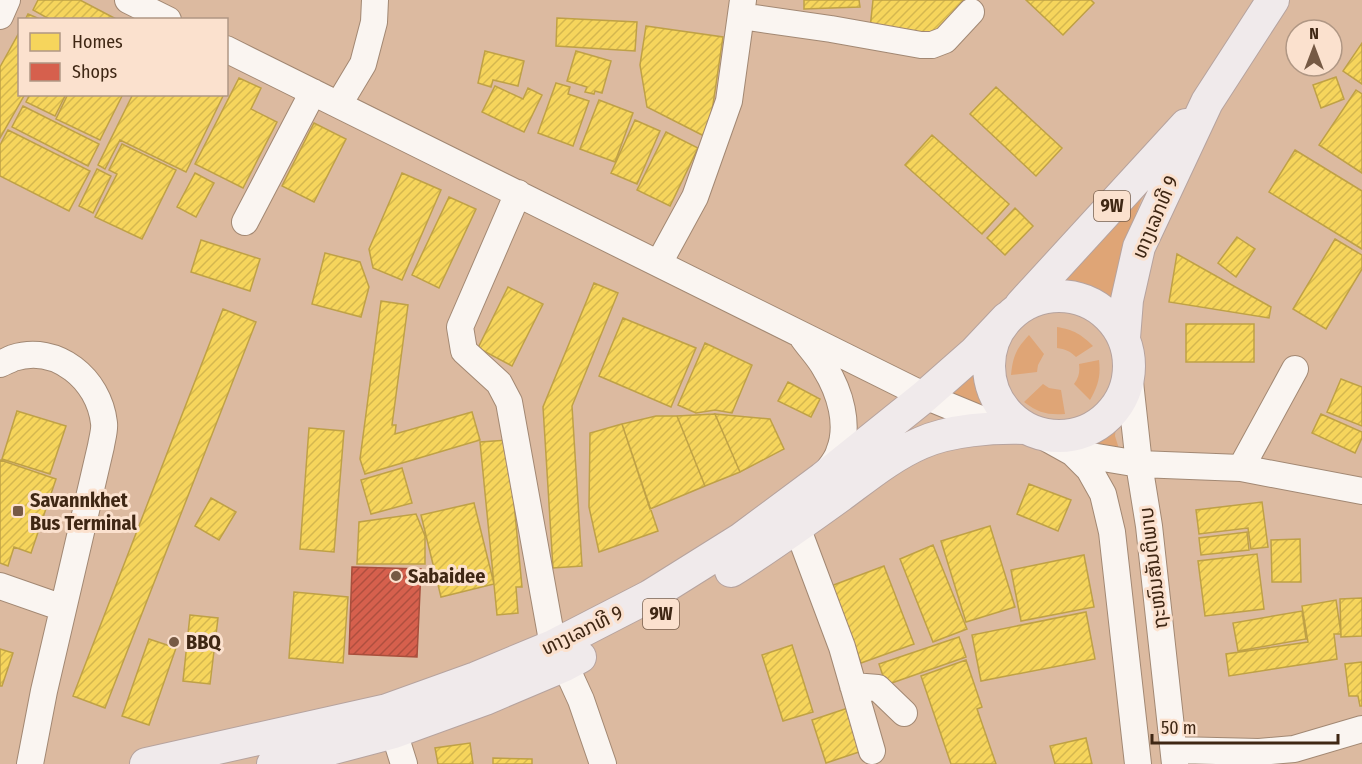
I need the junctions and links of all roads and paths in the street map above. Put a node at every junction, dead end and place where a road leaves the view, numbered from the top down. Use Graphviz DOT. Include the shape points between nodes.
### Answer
graph roads {
  1 [pos="7,0"];
  2 [pos="128,0"];
  3 [pos="375,0"];
  4 [pos="1273,0"];
  5 [pos="742,8"];
  6 [pos="971,12"];
  7 [pos="0,16"];
  8 [pos="164,18"];
  9 [pos="228,50"];
  10 [pos="313,92"];
  11 [pos="1207,102"];
  12 [pos="339,104"];
  13 [pos="518,193"];
  14 [pos="245,222"];
  15 [pos="659,263"];
  16 [pos="1012,314"];
  17 [pos="799,333"];
  18 [pos="1124,338"];
  19 [pos="0,364"];
  20 [pos="1295,369"];
  21 [pos="1130,373"];
  22 [pos="925,396"];
  23 [pos="1021,429"];
  24 [pos="1073,453"];
  25 [pos="1139,464"];
  26 [pos="1241,468"];
  27 [pos="823,478"];
  28 [pos="1362,490"];
  29 [pos="797,527"];
  30 [pos="747,548"];
  31 [pos="0,586"];
  32 [pos="63,608"];
  33 [pos="559,655"];
  34 [pos="853,686"];
  35 [pos="904,713"];
  36 [pos="391,721"];
  37 [pos="1362,729"];
  38 [pos="872,751"];
  39 [pos="1174,757"];
  40 [pos="30,764"];
  41 [pos="146,764"];
  42 [pos="273,764"];
  43 [pos="404,764"];
  44 [pos="603,764"];
  45 [pos="1138,764"];
  1 -- 7 [label="street"];
  2 -- 8 [label="street"];
  3 -- 12 [label="street" via="374,22 363,64"];
  4 -- 11 [label="main road, ທາງເລກທີ 9 / 9W"];
  5 -- 6 [label="street" via="921,45 945,40"];
  5 -- 15 [label="street" via="729,101 695,197"];
  9 -- 10 [label="street, ຖະໜົນສັນຕິພາບ"];
  10 -- 12 [label="street, ຖະໜົນສັນຕິພາບ"];
  10 -- 14 [label="street"];
  11 -- 16 [label="main road, ທາງເລກທີ 9 / 9W"];
  11 -- 18 [label="main road, ທາງເລກທີ 9 / 9W" via="1139,247 1127,300"];
  12 -- 13 [label="street, ຖະໜົນສັນຕິພາບ"];
  13 -- 15 [label="street, ຖະໜົນສັນຕິພາບ"];
  13 -- 33 [label="street" via="460,327 464,351 499,383 509,402"];
  15 -- 17 [label="street, ຖະໜົນສັນຕິພາບ"];
  16 -- 18 [label="main road, ທາງເລກທີ 9 / 9W" via="1039,298 1077,298 1105,313"];
  16 -- 22 [label="main road, ທາງເລກທີ 9 / 9W"];
  16 -- 23 [label="main road, ທາງເລກທີ 9 / 9W" via="993,340 988,365 992,390"];
  17 -- 22 [label="street, ຖະໜົນສັນຕິພາບ"];
  17 -- 27 [label="street" via="826,368 844,416 839,453"];
  18 -- 21 [label="main road, ທາງເລກທີ 9 / 9W"];
  19 -- 32 [label="street" via="37,355 60,361 92,387 101,405 101,446"];
  20 -- 26 [label="street"];
  21 -- 23 [label="main road, ທາງເລກທີ 9 / 9W" via="1123,396 1108,417 1087,431 1049,436"];
  21 -- 25 [label="street, ຖະໜົນສັນຕິພາບ"];
  22 -- 23 [label="street, ຖະໜົນສັນຕິພາບ"];
  22 -- 27 [label="main road, ທາງເລກທີ 9 / 9W"];
  23 -- 24 [label="street, ຖະໜົນສັນຕິພາບ"];
  23 -- 29 [label="main road, ທາງເລກທີ 9 / 9W" via="955,433 922,442 891,459"];
  24 -- 25 [label="street"];
  24 -- 45 [label="street, ຖະໜົນສັນຕິພາບ" via="1089,469 1103,494 1112,532"];
  25 -- 26 [label="street"];
  25 -- 39 [label="street, ຖະໜົນສັນຕິພາບ"];
  26 -- 28 [label="street"];
  27 -- 30 [label="main road, ທາງເລກທີ 9 / 9W"];
  29 -- 30 [label="main road, ທາງເລກທີ 9 / 9W"];
  29 -- 34 [label="street"];
  30 -- 33 [label="main road, ທາງເລກທີ 9 / 9W" via="650,596"];
  31 -- 32 [label="street"];
  32 -- 40 [label="street"];
  33 -- 36 [label="main road, ທາງເລກທີ 9 / 9W" via="476,678"];
  33 -- 44 [label="street" via="581,700"];
  34 -- 35 [label="street" via="878,688"];
  34 -- 38 [label="street"];
  36 -- 41 [label="main road, ທາງເລກທີ 9 / 9W"];
  36 -- 42 [label="main road, ທາງເລກທີ 9 / 9W"];
  36 -- 43 [label="street"];
  37 -- 39 [label="street" via="1294,749"];
}
